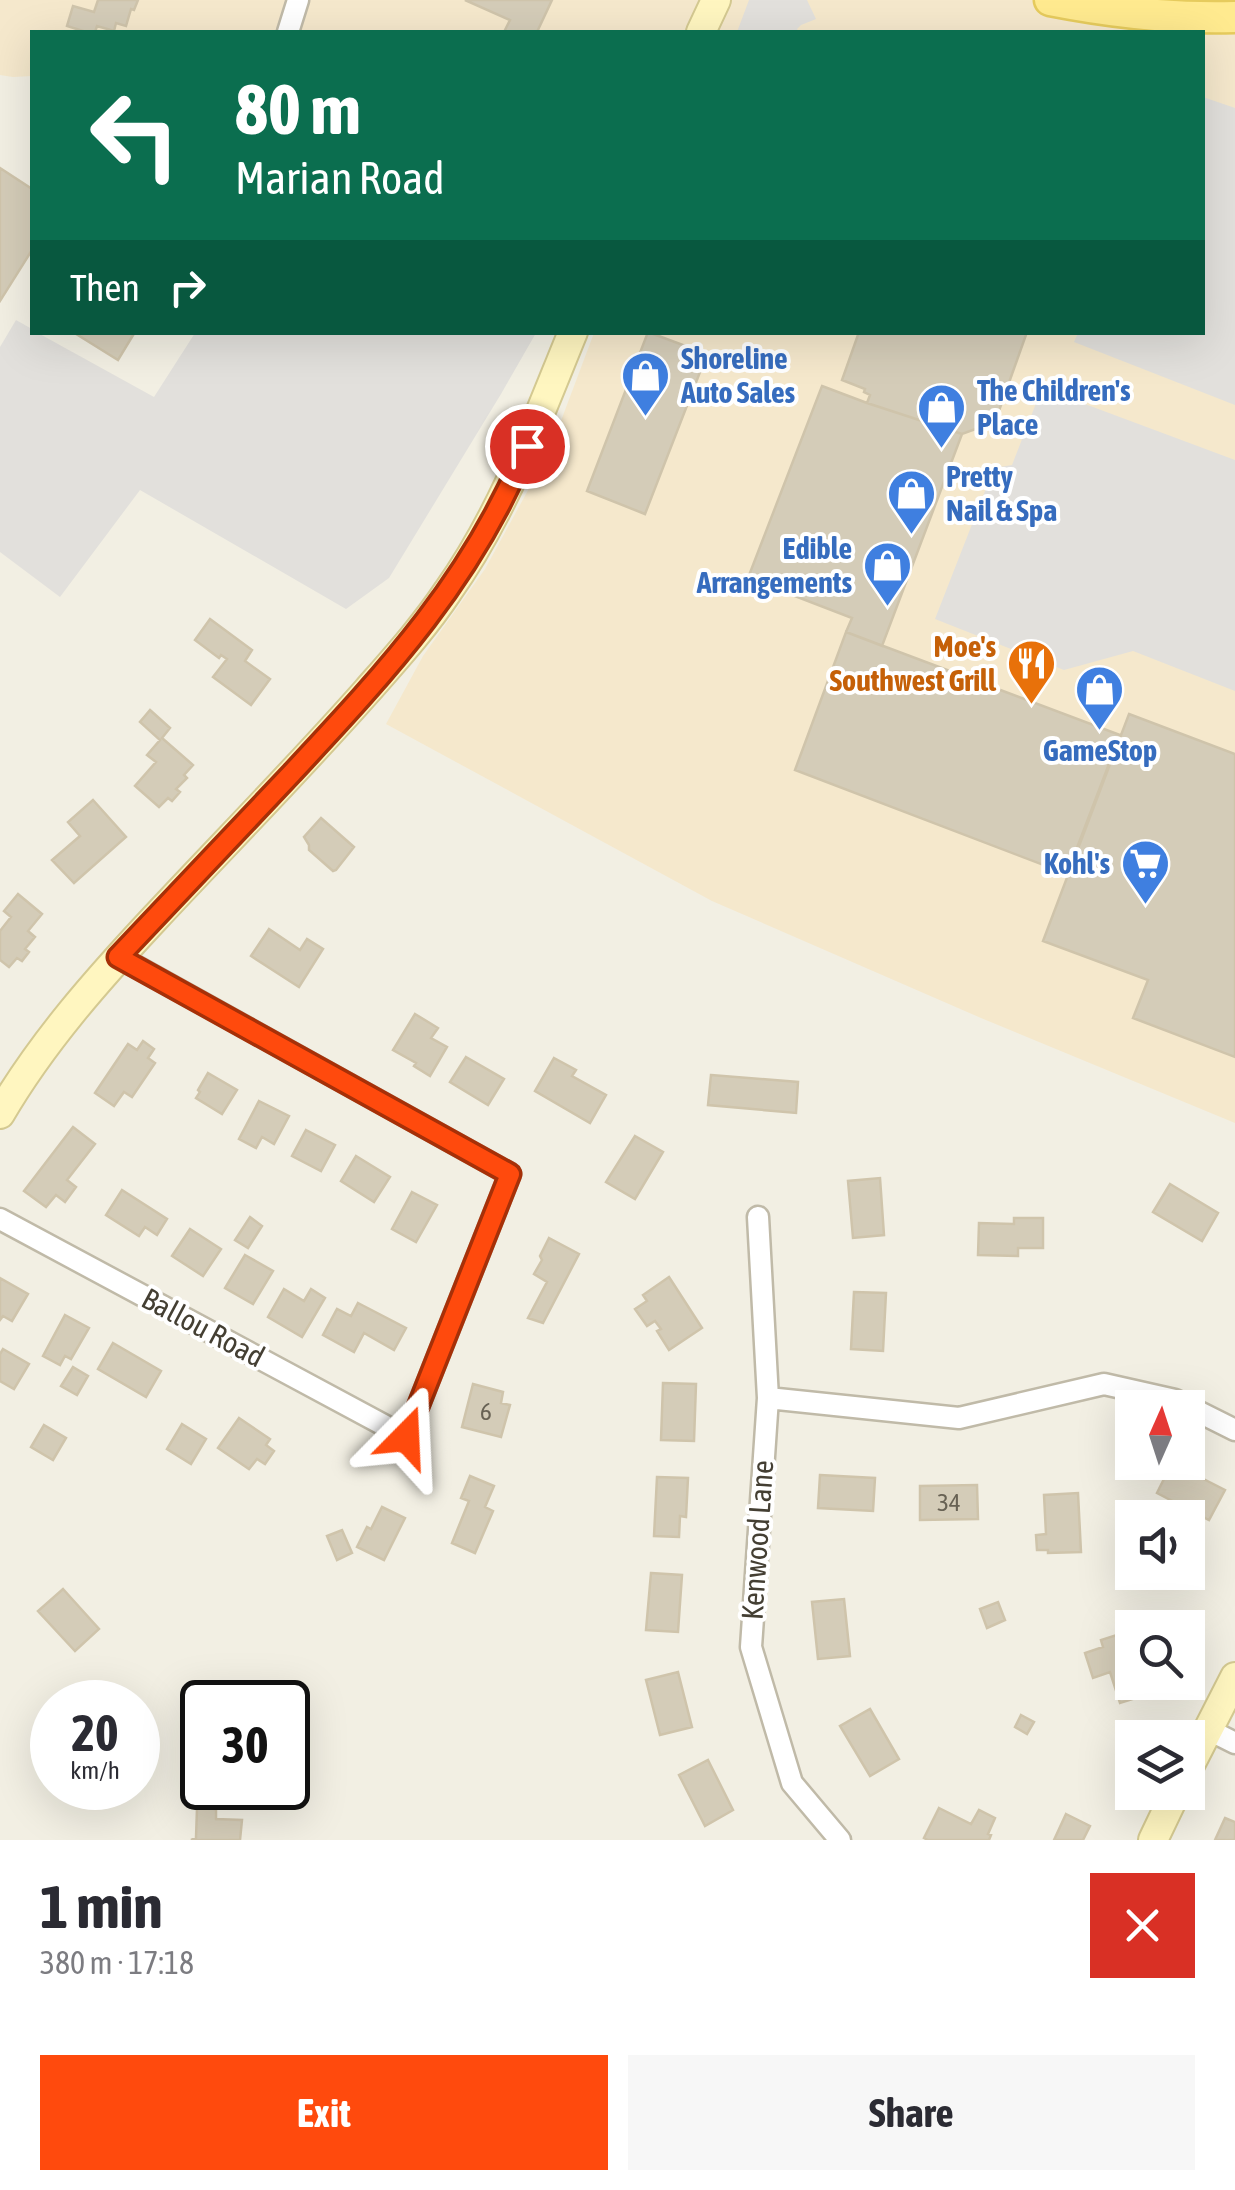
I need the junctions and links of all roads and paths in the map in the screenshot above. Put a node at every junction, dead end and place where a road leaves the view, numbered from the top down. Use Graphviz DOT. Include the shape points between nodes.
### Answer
graph roads {
  1 [pos="298,0"];
  2 [pos="716,0"];
  3 [pos="1050,0"];
  4 [pos="1235,16"];
  5 [pos="289,30"];
  6 [pos="702,30"];
  7 [pos="572,335"];
  8 [pos="118,957"];
  9 [pos="0,1114"];
  10 [pos="758,1217"];
  11 [pos="0,1219"];
  12 [pos="768,1398"];
  13 [pos="1235,1430"];
  14 [pos="1235,1677"];
  15 [pos="1207,1729"];
  16 [pos="1205,1733"];
  17 [pos="1235,1743"];
  18 [pos="1167,1810"];
  19 [pos="840,1840"];
  20 [pos="1153,1840"];
  1 -- 5 [label="street"];
  2 -- 6 [label="street"];
  3 -- 4 [label="main road" via="1140,14"];
  7 -- 8 [label="street" via="512,481 448,593 338,723"];
  8 -- 9 [label="street"];
  8 -- 11 [label="street, Ballou Road" via="510,1174 406,1437"];
  10 -- 12 [label="street, Kenwood Lane"];
  12 -- 13 [label="street" via="959,1418 1104,1384 1175,1400"];
  12 -- 19 [label="street, Kenwood Lane" via="751,1647 792,1783"];
  14 -- 15 [label="street"];
  15 -- 16 [label="street"];
  15 -- 17 [label="street"];
  18 -- 20 [label="street"];
}
